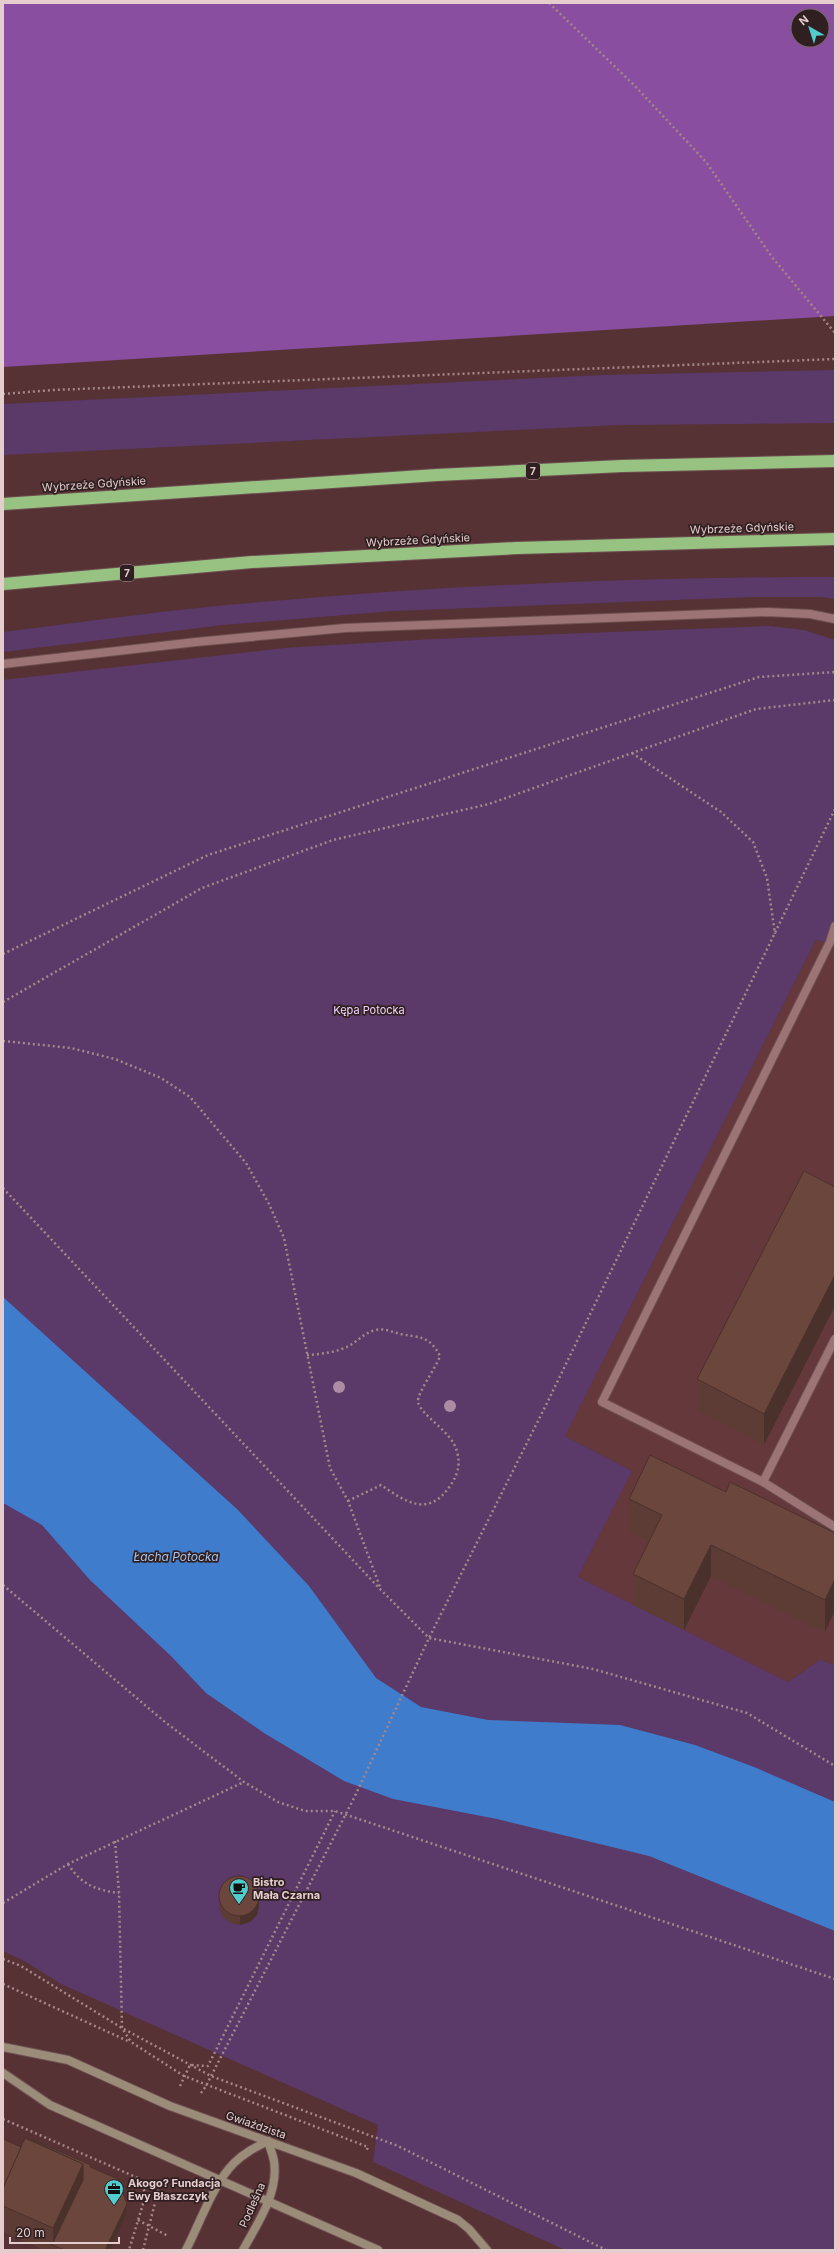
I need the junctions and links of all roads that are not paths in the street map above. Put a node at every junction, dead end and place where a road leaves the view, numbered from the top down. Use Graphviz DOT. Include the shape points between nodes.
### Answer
graph roads {
  1 [pos="835,461"];
  2 [pos="3,504"];
  3 [pos="835,539"];
  4 [pos="3,584"];
  5 [pos="835,619"];
  6 [pos="3,664"];
  7 [pos="835,926"];
  8 [pos="835,1339"];
  9 [pos="762,1482"];
  10 [pos="835,1527"];
  11 [pos="3,2047"];
  12 [pos="3,2073"];
  13 [pos="268,2141"];
  14 [pos="221,2180"];
  15 [pos="268,2201"];
  16 [pos="186,2250"];
  17 [pos="243,2250"];
  18 [pos="378,2250"];
  19 [pos="487,2250"];
  1 -- 2 [label="highway, Wybrzeże Gdyńskie / 7" via="622,466 445,474"];
  3 -- 4 [label="highway, Wybrzeże Gdyńskie / 7" via="493,549 252,562"];
  5 -- 6 [label="lane" via="810,614 767,612 345,628"];
  7 -- 9 [label="lane" via="830,942 602,1402"];
  8 -- 9 [label="lane"];
  9 -- 10 [label="lane"];
  11 -- 13 [label="street, Gwiaździsta" via="68,2060 170,2106"];
  12 -- 14 [label="street" via="50,2105"];
  13 -- 14 [label="street" via="250,2149 234,2163"];
  13 -- 15 [label="street, Podleśna" via="274,2162 274,2184"];
  13 -- 19 [label="street, Gwiaździsta" via="356,2174 458,2220 469,2228"];
  14 -- 15 [label="street"];
  14 -- 16 [label="street"];
  15 -- 17 [label="street, Podleśna"];
  15 -- 18 [label="street"];
}
